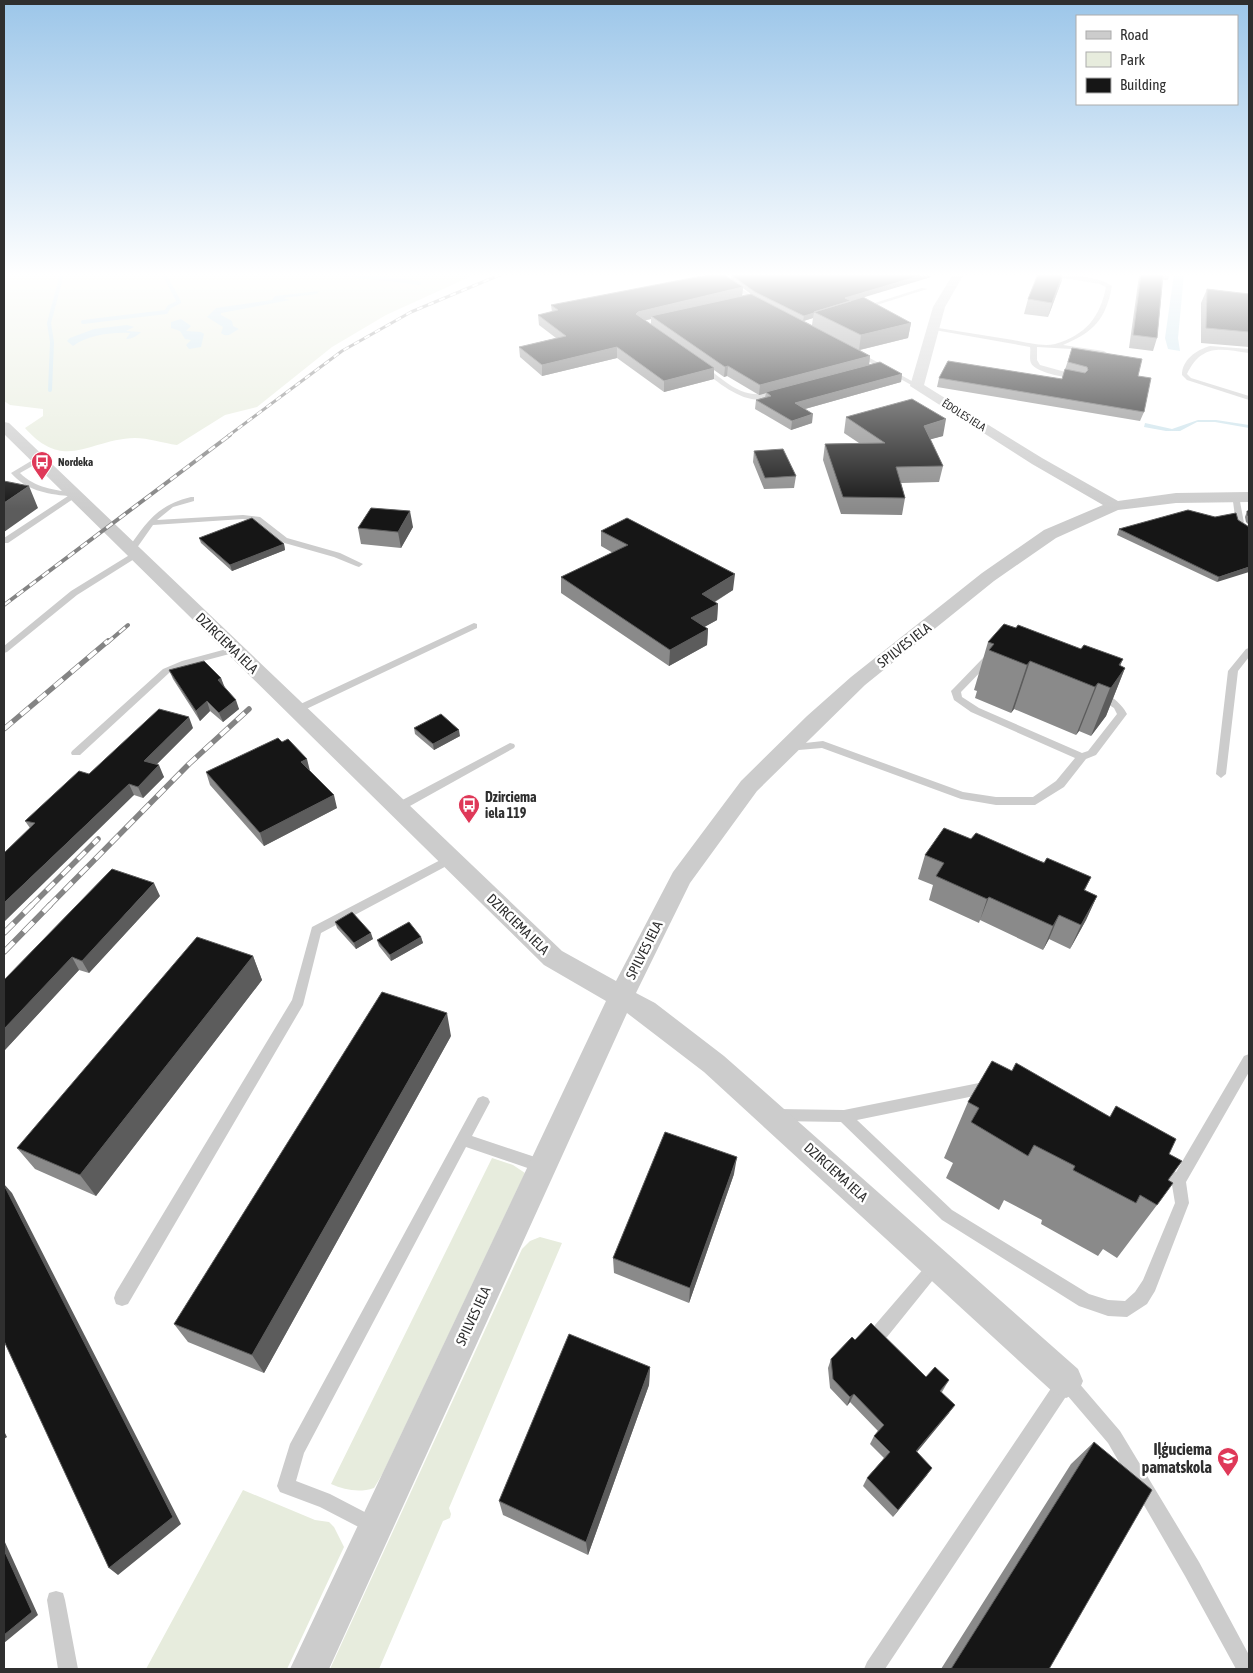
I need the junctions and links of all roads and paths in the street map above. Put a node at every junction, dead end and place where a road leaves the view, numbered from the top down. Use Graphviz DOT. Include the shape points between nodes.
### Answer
graph roads {
  1 [pos="854,352"];
  2 [pos="926,352"];
  3 [pos="1034,352"];
  4 [pos="1097,352"];
  5 [pos="1197,352"];
  6 [pos="1108,354"];
  7 [pos="698,364"];
  8 [pos="882,366"];
  9 [pos="873,369"];
  10 [pos="1081,378"];
  11 [pos="917,386"];
  12 [pos="788,391"];
  13 [pos="1249,398"];
  14 [pos="4,426"];
  15 [pos="39,460"];
  16 [pos="75,495"];
  17 [pos="1242,496"];
  18 [pos="191,499"];
  19 [pos="1114,506"];
  20 [pos="151,523"];
  21 [pos="1249,530"];
  22 [pos="5,541"];
  23 [pos="134,552"];
  24 [pos="358,564"];
  25 [pos="474,626"];
  26 [pos="4,650"];
  27 [pos="234,650"];
  28 [pos="1249,651"];
  29 [pos="1004,657"];
  30 [pos="1090,692"];
  31 [pos="296,710"];
  32 [pos="818,733"];
  33 [pos="510,746"];
  34 [pos="76,753"];
  35 [pos="1082,757"];
  36 [pos="1221,774"];
  37 [pos="398,808"];
  38 [pos="450,859"];
  39 [pos="622,995"];
  40 [pos="1249,1060"];
  41 [pos="1002,1097"];
  42 [pos="483,1102"];
  43 [pos="772,1115"];
  44 [pos="844,1116"];
  45 [pos="463,1140"];
  46 [pos="1145,1165"];
  47 [pos="542,1166"];
  48 [pos="1180,1182"];
  49 [pos="937,1264"];
  50 [pos="122,1298"];
  51 [pos="881,1331"];
  52 [pos="1066,1382"];
  53 [pos="376,1527"];
  54 [pos="56,1600"];
  55 [pos="68,1669"];
  56 [pos="309,1669"];
  57 [pos="874,1669"];
  58 [pos="1246,1669"];
  1 -- 8 [label="lane"];
  2 -- 11 [label="street"];
  3 -- 10 [label="lane" via="1034,361 1041,368"];
  4 -- 6 [label="lane"];
  5 -- 13 [label="lane" via="1184,374 1189,379"];
  7 -- 12 [label="lane" via="747,398 759,399"];
  8 -- 9 [label="lane"];
  8 -- 11 [label="lane"];
  11 -- 19 [label="street, ĒDOLES IELA"];
  14 -- 15 [label="street, DZIRCIEMA IELA"];
  15 -- 16 [label="street, DZIRCIEMA IELA"];
  15 -- 16 [label="lane" via="15,473 23,482 48,492"];
  16 -- 22 [label="lane"];
  16 -- 23 [label="street, DZIRCIEMA IELA"];
  17 -- 19 [label="street, SPILVES IELA" via="1176,498"];
  17 -- 21 [label="lane" via="1236,506 1240,524"];
  18 -- 20 [label="lane" via="169,504"];
  19 -- 32 [label="street, SPILVES IELA" via="1050,534 988,577 858,681"];
  20 -- 23 [label="lane"];
  20 -- 24 [label="lane" via="235,517 257,519 284,540 337,554"];
  23 -- 26 [label="lane" via="74,593"];
  23 -- 27 [label="street, DZIRCIEMA IELA"];
  25 -- 31 [label="lane"];
  27 -- 31 [label="street, DZIRCIEMA IELA"];
  27 -- 34 [label="lane" via="166,671"];
  28 -- 36 [label="lane" via="1233,671"];
  29 -- 35 [label="lane" via="987,659 956,691 957,698 975,710"];
  30 -- 35 [label="lane" via="1118,706 1122,714 1092,753"];
  31 -- 37 [label="street, DZIRCIEMA IELA"];
  32 -- 35 [label="lane" via="961,795 996,801 1035,801 1060,784"];
  32 -- 39 [label="street, SPILVES IELA" via="786,748 749,786 681,878"];
  33 -- 37 [label="lane"];
  37 -- 38 [label="street, DZIRCIEMA IELA"];
  38 -- 39 [label="street, DZIRCIEMA IELA" via="553,958"];
  38 -- 50 [label="lane" via="316,930 298,1001"];
  39 -- 43 [label="street, DZIRCIEMA IELA" via="661,1021"];
  39 -- 47 [label="street, SPILVES IELA"];
  40 -- 48 [label="lane"];
  41 -- 44 [label="lane" via="979,1089"];
  42 -- 45 [label="lane"];
  43 -- 44 [label="lane"];
  43 -- 49 [label="street, DZIRCIEMA IELA"];
  44 -- 48 [label="lane" via="947,1215 1085,1300 1108,1308 1127,1309 1141,1298 1149,1285 1182,1203"];
  45 -- 47 [label="lane"];
  45 -- 53 [label="lane" via="296,1450 286,1486 324,1500"];
  46 -- 48 [label="lane"];
  47 -- 53 [label="street, SPILVES IELA"];
  49 -- 51 [label="lane"];
  49 -- 52 [label="street, DZIRCIEMA IELA"];
  52 -- 57 [label="lane"];
  52 -- 58 [label="lane" via="1114,1437 1192,1569"];
  53 -- 56 [label="street, SPILVES IELA"];
  54 -- 55 [label="lane"];
}
